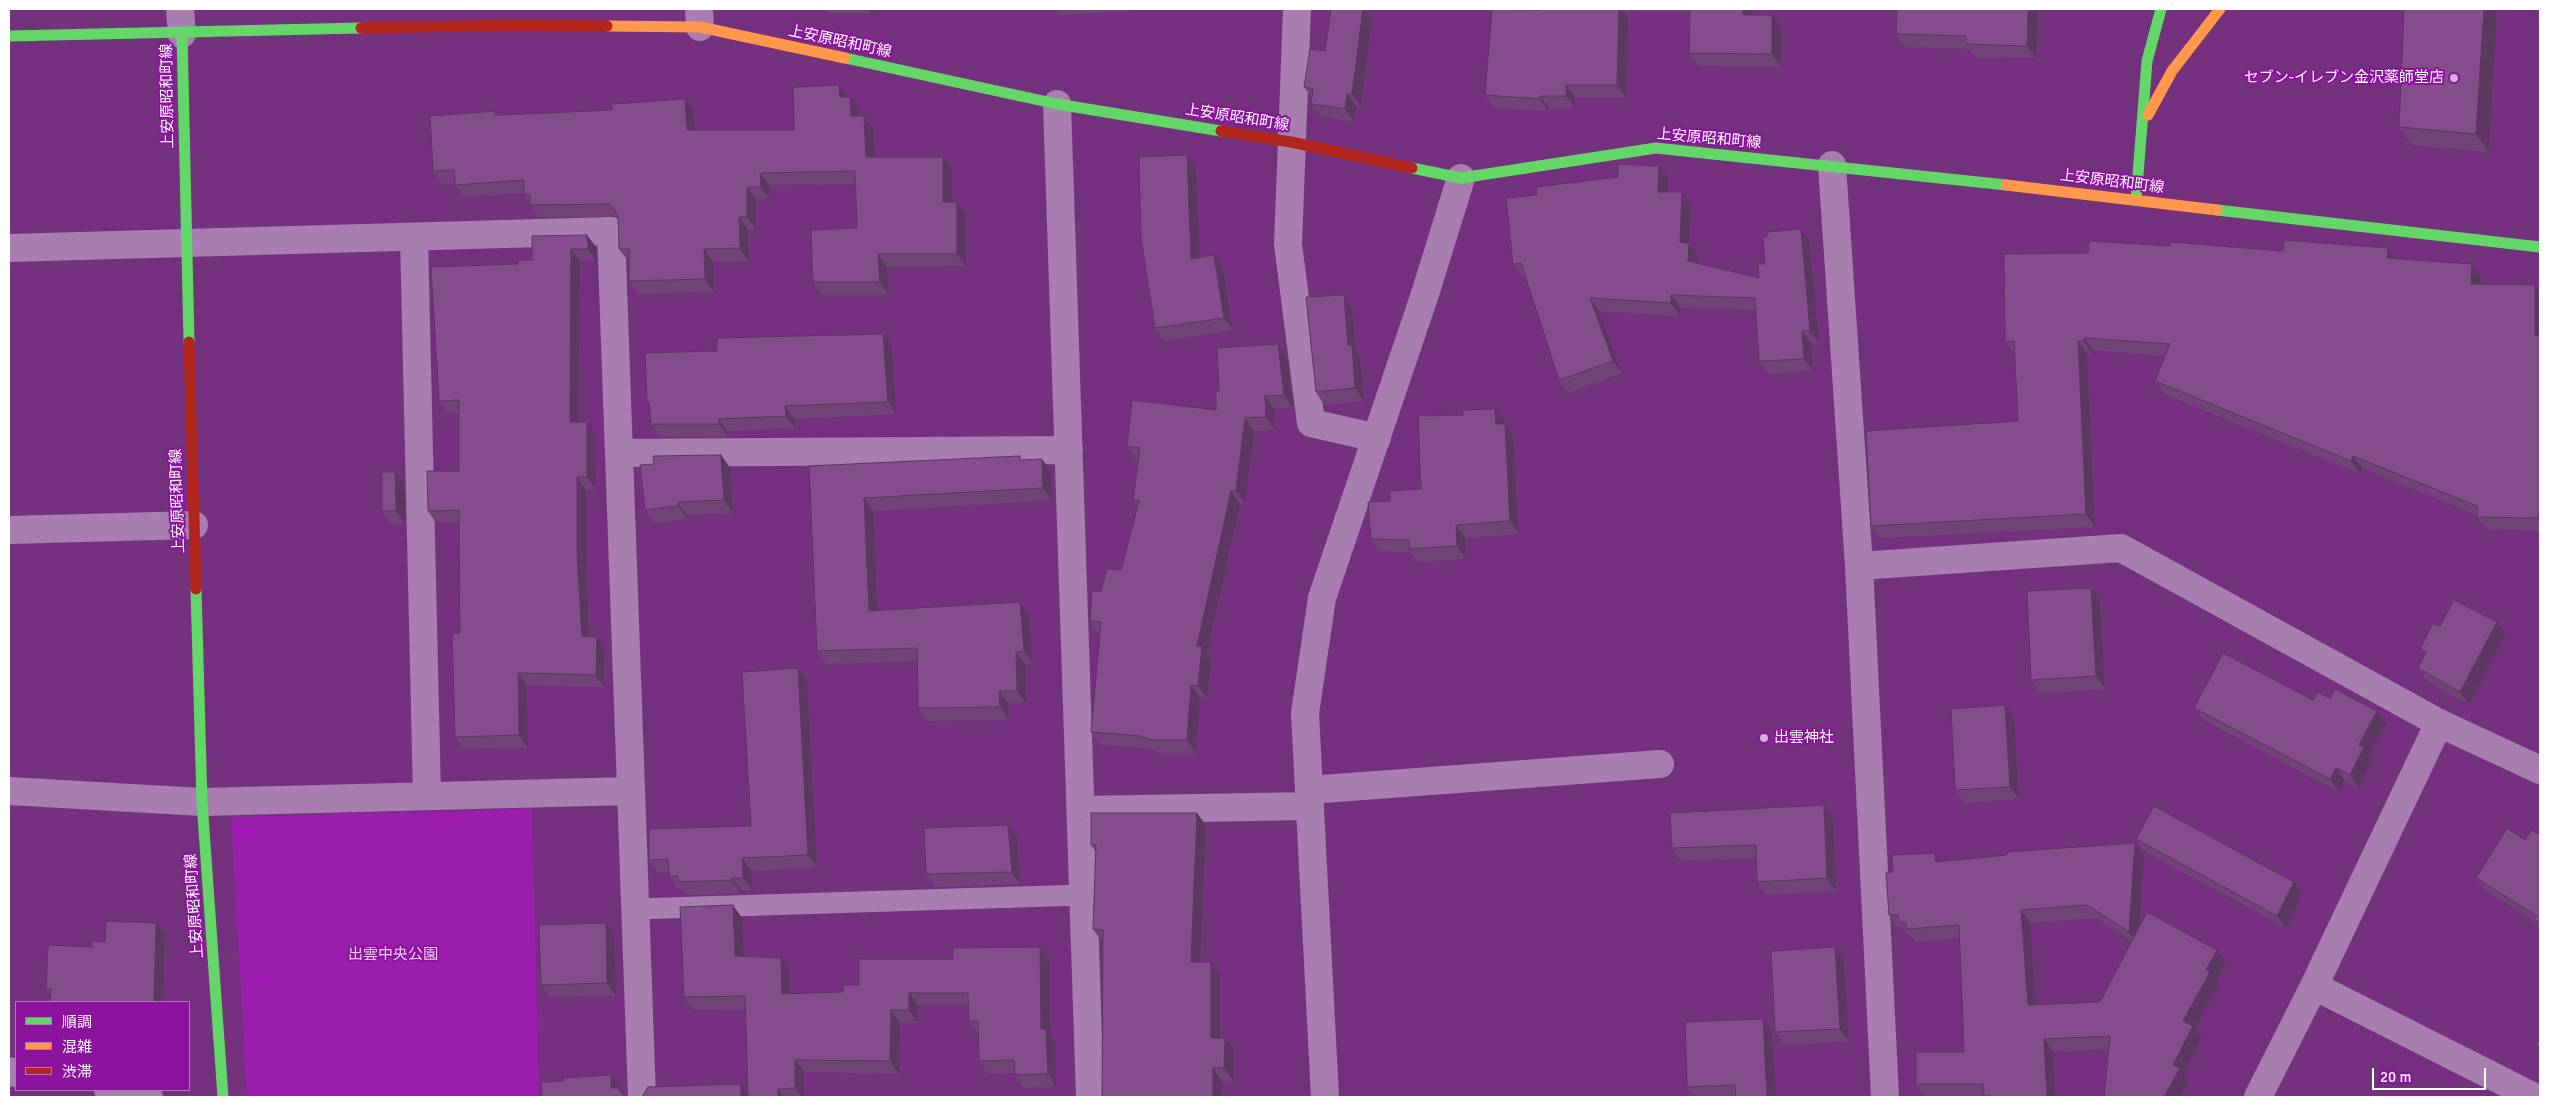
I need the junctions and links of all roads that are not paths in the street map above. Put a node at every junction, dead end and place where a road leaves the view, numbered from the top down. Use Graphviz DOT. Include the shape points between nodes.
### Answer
graph roads {
  1 [pos="1297,9"];
  2 [pos="2161,9"];
  3 [pos="2220,9"];
  4 [pos="700,18"];
  5 [pos="181,21"];
  6 [pos="9,36"];
  7 [pos="1057,104"];
  8 [pos="2144,120"];
  9 [pos="1291,142"];
  10 [pos="1832,165"];
  11 [pos="1460,178"];
  12 [pos="2136,200"];
  13 [pos="414,237"];
  14 [pos="186,244"];
  15 [pos="2540,247"];
  16 [pos="9,248"];
  17 [pos="1377,438"];
  18 [pos="1069,450"];
  19 [pos="619,453"];
  20 [pos="194,525"];
  21 [pos="9,530"];
  22 [pos="1859,566"];
  23 [pos="2439,723"];
  24 [pos="1660,764"];
  25 [pos="2540,770"];
  26 [pos="9,791"];
  27 [pos="630,791"];
  28 [pos="427,796"];
  29 [pos="1309,798"];
  30 [pos="202,802"];
  31 [pos="1081,810"];
  32 [pos="1083,896"];
  33 [pos="635,909"];
  34 [pos="2314,986"];
  35 [pos="114,1091"];
  36 [pos="149,1097"];
  37 [pos="223,1097"];
  38 [pos="642,1097"];
  39 [pos="1090,1097"];
  40 [pos="1324,1097"];
  41 [pos="1885,1097"];
  42 [pos="2258,1097"];
  43 [pos="2534,1097"];
  1 -- 9 [label="street"];
  2 -- 8 [label="main road" via="2148,62"];
  3 -- 8 [label="main road" via="2172,71"];
  4 -- 5 [label="main road, 上安原昭和町線" via="518,26"];
  4 -- 7 [label="main road, 上安原昭和町線"];
  5 -- 6 [label="main road"];
  5 -- 14 [label="main road, 上安原昭和町線"];
  7 -- 9 [label="main road, 上安原昭和町線"];
  7 -- 18 [label="street"];
  8 -- 12 [label="main road"];
  9 -- 11 [label="main road, 上安原昭和町線"];
  9 -- 17 [label="street" via="1288,244 1311,422"];
  10 -- 11 [label="main road, 上安原昭和町線" via="1656,148"];
  10 -- 12 [label="main road, 上安原昭和町線"];
  10 -- 22 [label="street"];
  11 -- 17 [label="street"];
  12 -- 15 [label="main road, 上安原昭和町線"];
  13 -- 14 [label="street"];
  13 -- 19 [label="street" via="611,231"];
  13 -- 28 [label="street"];
  14 -- 16 [label="street"];
  14 -- 20 [label="main road, 上安原昭和町線"];
  17 -- 29 [label="street" via="1322,598 1306,713"];
  18 -- 19 [label="street"];
  18 -- 31 [label="street"];
  19 -- 27 [label="street"];
  20 -- 21 [label="street"];
  20 -- 30 [label="main road, 上安原昭和町線"];
  22 -- 23 [label="street" via="2121,548"];
  22 -- 41 [label="street"];
  23 -- 25 [label="street"];
  23 -- 34 [label="street"];
  24 -- 29 [label="street"];
  26 -- 30 [label="street"];
  27 -- 28 [label="street"];
  27 -- 33 [label="street"];
  28 -- 30 [label="street"];
  29 -- 31 [label="street"];
  29 -- 40 [label="street"];
  30 -- 37 [label="main road, 上安原昭和町線"];
  31 -- 32 [label="street"];
  32 -- 33 [label="lane"];
  32 -- 39 [label="street"];
  33 -- 38 [label="street"];
  34 -- 42 [label="street"];
  34 -- 43 [label="street"];
  35 -- 36 [label="street"];
}
